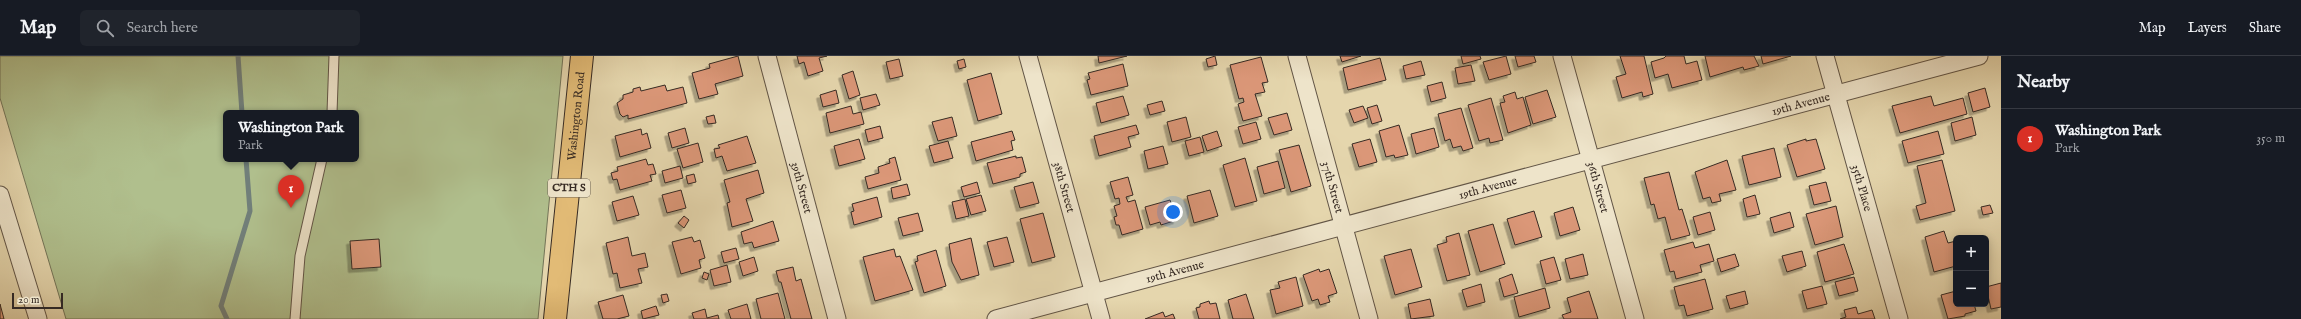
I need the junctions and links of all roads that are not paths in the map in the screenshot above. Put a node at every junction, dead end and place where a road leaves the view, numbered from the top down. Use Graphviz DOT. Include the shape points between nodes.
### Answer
graph roads {
  1 [pos="334,56"];
  2 [pos="582,56"];
  3 [pos="766,56"];
  4 [pos="1028,56"];
  5 [pos="1297,56"];
  6 [pos="1562,56"];
  7 [pos="1825,56"];
  8 [pos="1979,56"];
  9 [pos="1836,94"];
  10 [pos="332,110"];
  11 [pos="1591,159"];
  12 [pos="321,162"];
  13 [pos="0,195"];
  14 [pos="1344,225"];
  15 [pos="1094,292"];
  16 [pos="38,319"];
  17 [pos="295,319"];
  18 [pos="555,319"];
  19 [pos="837,319"];
  20 [pos="996,319"];
  21 [pos="1101,319"];
  22 [pos="1369,319"];
  23 [pos="1635,319"];
  24 [pos="1899,319"];
  1 -- 10 [label="lane"];
  2 -- 18 [label="main road, Washington Road / CTH S"];
  3 -- 19 [label="street, 39th Street"];
  4 -- 15 [label="street, 38th Street"];
  5 -- 14 [label="street, 37th Street"];
  6 -- 11 [label="street, 36th Street"];
  7 -- 9 [label="street, 35th Place"];
  8 -- 9 [label="street, 19th Avenue"];
  9 -- 11 [label="street, 19th Avenue"];
  9 -- 24 [label="street, 35th Place"];
  11 -- 14 [label="street, 19th Avenue"];
  11 -- 23 [label="street, 36th Street"];
  12 -- 17 [label="lane" via="300,256"];
  13 -- 16 [label="street"];
  14 -- 15 [label="street, 19th Avenue"];
  14 -- 22 [label="street, 37th Street"];
  15 -- 20 [label="street, 19th Avenue"];
  15 -- 21 [label="street, 38th Street"];
}
